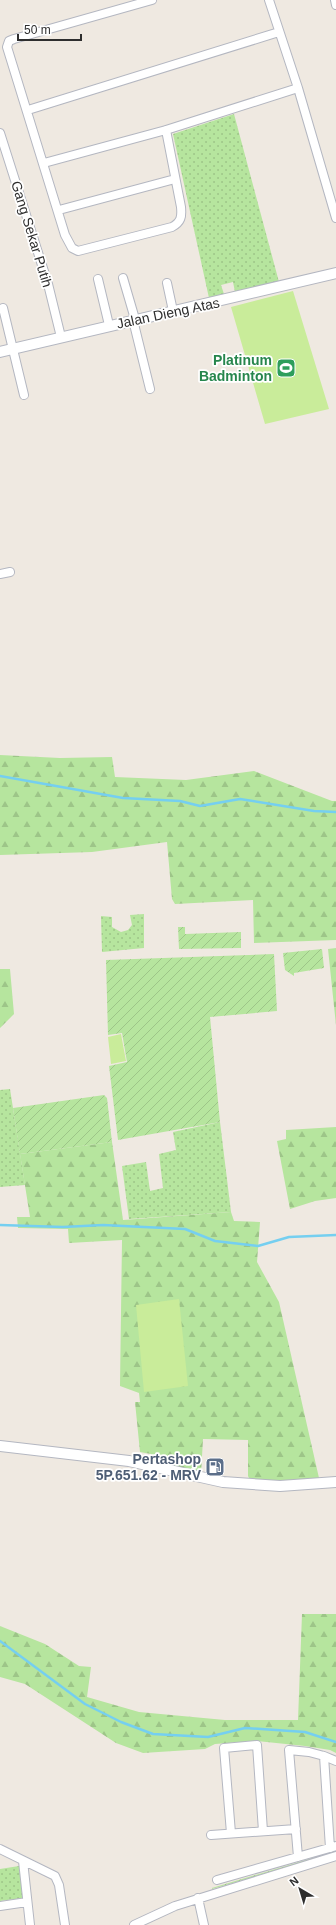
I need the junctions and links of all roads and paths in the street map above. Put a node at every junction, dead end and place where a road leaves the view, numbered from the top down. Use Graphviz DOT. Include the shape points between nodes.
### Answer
graph roads {
  1 [pos="152,0"];
  2 [pos="269,0"];
  3 [pos="335,0"];
  4 [pos="125,3"];
  5 [pos="336,5"];
  6 [pos="279,32"];
  7 [pos="298,88"];
  8 [pos="28,110"];
  9 [pos="166,130"];
  10 [pos="0,132"];
  11 [pos="44,163"];
  12 [pos="175,179"];
  13 [pos="59,210"];
  14 [pos="336,218"];
  15 [pos="336,273"];
  16 [pos="124,278"];
  17 [pos="98,279"];
  18 [pos="167,283"];
  19 [pos="3,308"];
  20 [pos="173,311"];
  21 [pos="134,319"];
  22 [pos="109,325"];
  23 [pos="61,337"];
  24 [pos="12,349"];
  25 [pos="0,352"];
  26 [pos="150,389"];
  27 [pos="24,395"];
  28 [pos="10,572"];
  29 [pos="0,574"];
  30 [pos="0,1446"];
  31 [pos="336,1482"];
  32 [pos="324,1756"];
  33 [pos="336,1761"];
  34 [pos="296,1829"];
  35 [pos="263,1831"];
  36 [pos="231,1833"];
  37 [pos="211,1835"];
  38 [pos="333,1847"];
  39 [pos="0,1849"];
  40 [pos="336,1856"];
  41 [pos="298,1857"];
  42 [pos="23,1861"];
  43 [pos="216,1880"];
  44 [pos="198,1898"];
  45 [pos="27,1902"];
  46 [pos="0,1906"];
  47 [pos="30,1925"];
  48 [pos="65,1925"];
  49 [pos="134,1925"];
  50 [pos="204,1925"];
  1 -- 4 [label="street"];
  2 -- 6 [label="street"];
  3 -- 5 [label="street"];
  4 -- 8 [label="street" via="9,41 7,47"];
  6 -- 7 [label="street"];
  6 -- 8 [label="street"];
  7 -- 9 [label="street"];
  7 -- 14 [label="street"];
  8 -- 11 [label="street"];
  9 -- 11 [label="street"];
  9 -- 12 [label="street"];
  10 -- 23 [label="street, Gang Sekar Putih" via="48,284"];
  11 -- 13 [label="street"];
  12 -- 13 [label="street"];
  12 -- 13 [label="street" via="182,218 172,227 78,251 69,245"];
  15 -- 20 [label="street, Jalan Dieng Atas"];
  16 -- 21 [label="street"];
  17 -- 22 [label="street"];
  18 -- 20 [label="street"];
  19 -- 24 [label="street"];
  20 -- 21 [label="street, Jalan Dieng Atas"];
  21 -- 22 [label="street, Jalan Dieng Atas"];
  21 -- 26 [label="street"];
  22 -- 23 [label="street, Jalan Dieng Atas"];
  23 -- 24 [label="street, Jalan Dieng Atas"];
  24 -- 25 [label="street, Jalan Dieng Atas"];
  24 -- 27 [label="street"];
  28 -- 29 [label="street"];
  30 -- 31 [label="street" via="129,1461 224,1482 280,1486"];
  32 -- 33 [label="street"];
  32 -- 34 [label="street" via="288,1750"];
  32 -- 38 [label="street"];
  34 -- 35 [label="street"];
  34 -- 41 [label="street"];
  35 -- 36 [label="street"];
  35 -- 36 [label="street" via="257,1745 224,1748"];
  36 -- 37 [label="street"];
  38 -- 41 [label="street"];
  39 -- 42 [label="street"];
  40 -- 44 [label="street"];
  41 -- 43 [label="street"];
  42 -- 45 [label="street"];
  42 -- 48 [label="street" via="52,1874 58,1881"];
  44 -- 49 [label="street"];
  44 -- 50 [label="street"];
  45 -- 46 [label="street"];
  45 -- 47 [label="street"];
}
